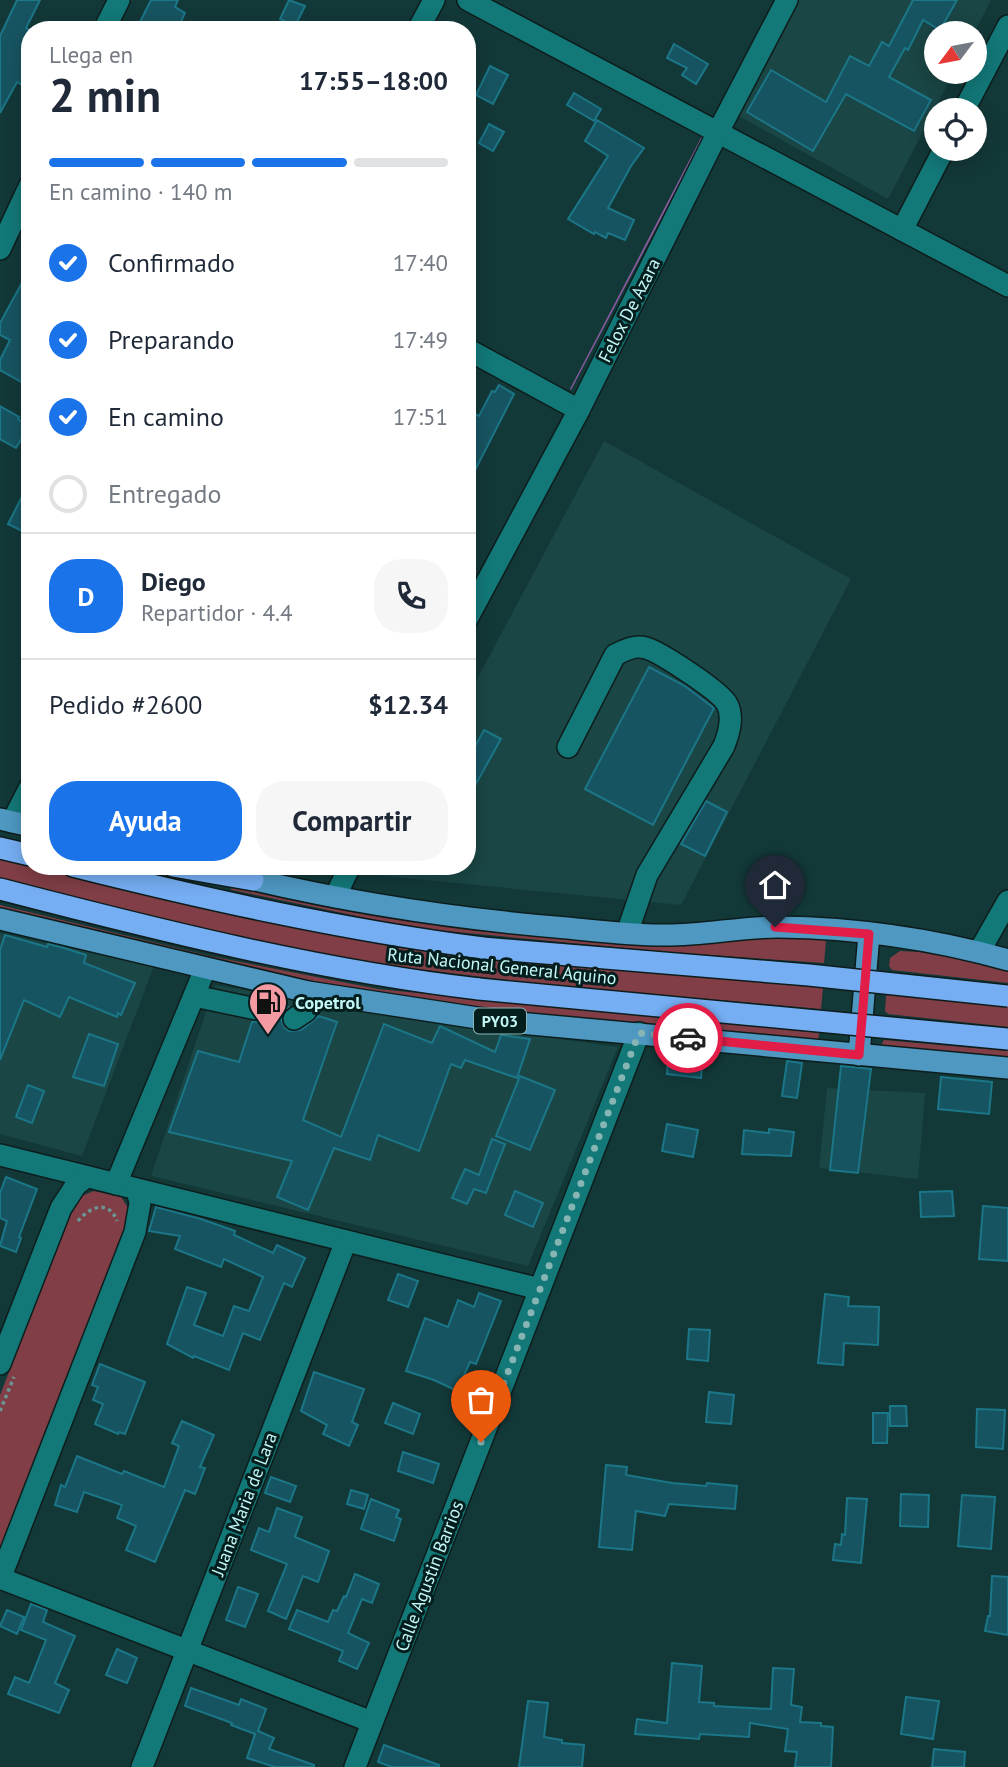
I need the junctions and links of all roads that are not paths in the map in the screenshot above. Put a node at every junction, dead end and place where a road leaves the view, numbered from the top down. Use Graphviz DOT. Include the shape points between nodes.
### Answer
graph roads {
  1 [pos="119,0"];
  2 [pos="433,0"];
  3 [pos="468,0"];
  4 [pos="788,0"];
  5 [pos="108,21"];
  6 [pos="422,21"];
  7 [pos="1008,26"];
  8 [pos="970,98"];
  9 [pos="718,132"];
  10 [pos="938,161"];
  11 [pos="21,204"];
  12 [pos="902,230"];
  13 [pos="0,249"];
  14 [pos="1008,286"];
  15 [pos="476,354"];
  16 [pos="579,410"];
  17 [pos="476,602"];
  18 [pos="568,747"];
  19 [pos="0,842"];
  20 [pos="21,843"];
  21 [pos="0,848"];
  22 [pos="21,853"];
  23 [pos="112,875"];
  24 [pos="224,875"];
  25 [pos="233,875"];
  26 [pos="345,875"];
  27 [pos="253,880"];
  28 [pos="0,889"];
  29 [pos="335,897"];
  30 [pos="1005,912"];
  31 [pos="0,919"];
  32 [pos="627,933"];
  33 [pos="869,934"];
  34 [pos="979,952"];
  35 [pos="1008,960"];
  36 [pos="205,969"];
  37 [pos="308,992"];
  38 [pos="194,996"];
  39 [pos="1008,996"];
  40 [pos="256,1009"];
  41 [pos="295,1019"];
  42 [pos="639,1033"];
  43 [pos="1008,1039"];
  44 [pos="859,1055"];
  45 [pos="1008,1068"];
  46 [pos="0,1156"];
  47 [pos="86,1177"];
  48 [pos="127,1187"];
  49 [pos="346,1241"];
  50 [pos="540,1289"];
  51 [pos="8,1368"];
  52 [pos="0,1578"];
  53 [pos="186,1650"];
  54 [pos="372,1722"];
  55 [pos="142,1767"];
  56 [pos="355,1767"];
  1 -- 5 [label="street"];
  2 -- 6 [label="street"];
  3 -- 9 [label="street"];
  4 -- 9 [label="street, Felox De Azara"];
  7 -- 8 [label="street"];
  9 -- 12 [label="street"];
  9 -- 16 [label="street, Felox De Azara"];
  10 -- 12 [label="street"];
  11 -- 13 [label="street"];
  12 -- 14 [label="street"];
  15 -- 16 [label="street"];
  16 -- 17 [label="street, Felox De Azara"];
  18 -- 32 [label="street" via="615,655 629,648 646,648 718,693 728,705 730,732 724,746 647,875"];
  19 -- 20 [label="highway"];
  21 -- 22 [label="highway"];
  23 -- 39 [label="highway, Ruta Nacional General Aquino, bridge" via="404,938"];
  24 -- 27 [label="highway"];
  25 -- 27 [label="main road"];
  26 -- 29 [label="street"];
  27 -- 29 [label="main road"];
  28 -- 43 [label="highway, Ruta Nacional General Aquino / PY03, bridge" via="122,921 384,977"];
  29 -- 32 [label="main road" via="500,922"];
  30 -- 34 [label="street"];
  31 -- 36 [label="main road, PY03"];
  32 -- 33 [label="main road" via="707,934 775,927"];
  33 -- 34 [label="main road"];
  33 -- 44 [label="main road"];
  34 -- 35 [label="main road"];
  36 -- 37 [label="main road, PY03"];
  36 -- 38 [label="street"];
  37 -- 41 [label="street" via="306,1011"];
  37 -- 42 [label="main road, PY03" via="497,1021"];
  38 -- 40 [label="street"];
  38 -- 48 [label="street"];
  42 -- 44 [label="main road, PY03"];
  42 -- 50 [label="street, Calle Agustin Barrios"];
  44 -- 45 [label="main road, PY03"];
  46 -- 47 [label="street"];
  47 -- 48 [label="street"];
  47 -- 51 [label="street" via="61,1208"];
  48 -- 49 [label="street"];
  48 -- 52 [label="street" via="140,1203 135,1232"];
  49 -- 50 [label="street"];
  49 -- 53 [label="street, Juana Maria de Lara"];
  50 -- 54 [label="street, Calle Agustin Barrios"];
  52 -- 53 [label="street"];
  53 -- 54 [label="street"];
  53 -- 55 [label="street, Juana Maria de Lara"];
  54 -- 56 [label="street, Calle Agustin Barrios"];
}
